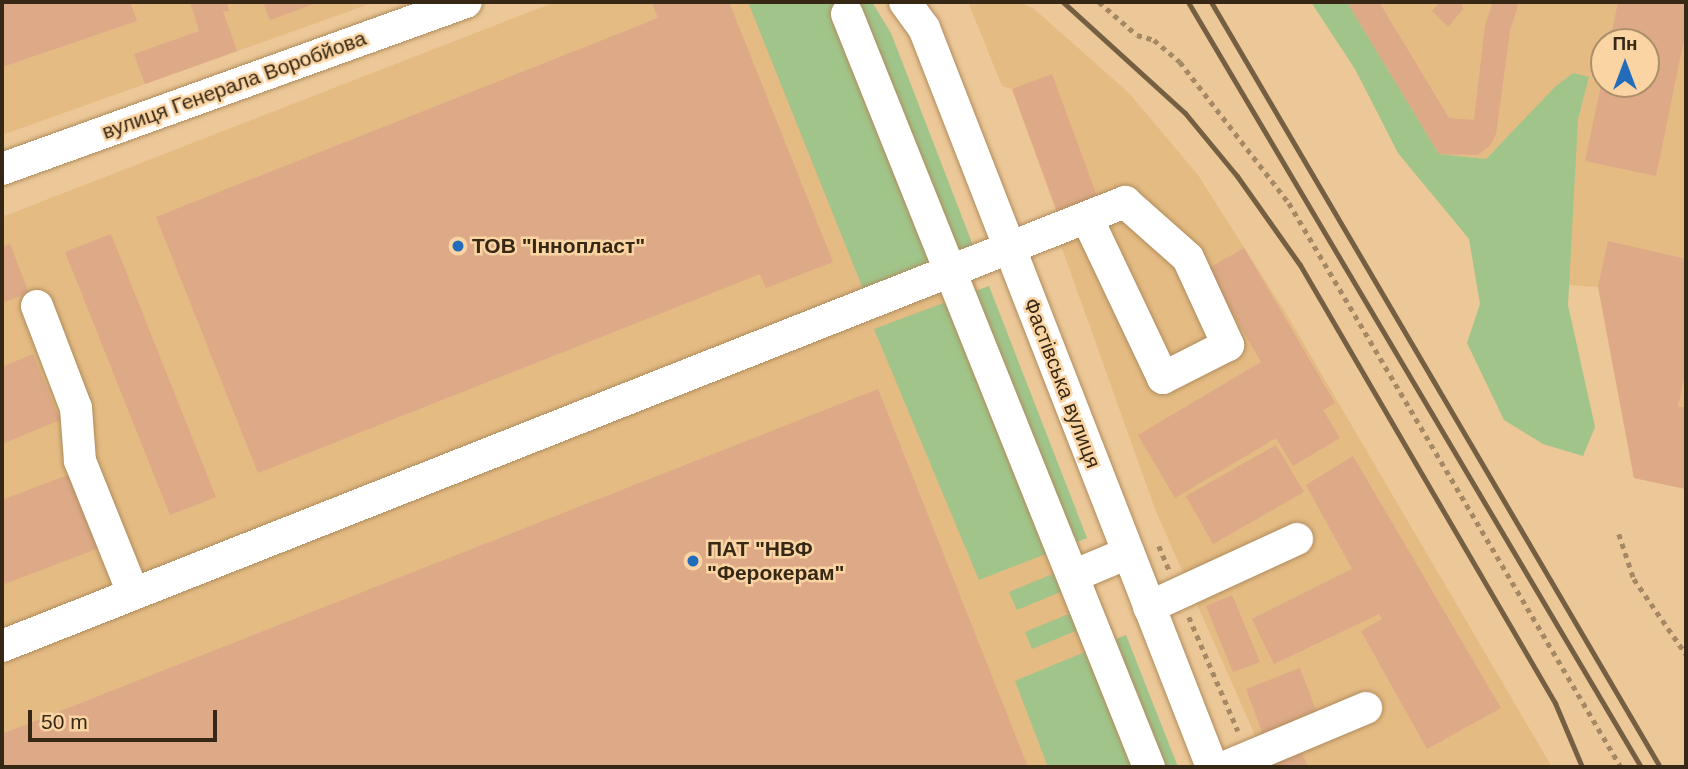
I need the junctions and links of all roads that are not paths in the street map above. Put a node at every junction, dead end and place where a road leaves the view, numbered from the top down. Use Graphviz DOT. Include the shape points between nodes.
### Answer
graph roads {
  1 [pos="466,2"];
  2 [pos="905,2"];
  3 [pos="847,14"];
  4 [pos="2,169"];
  5 [pos="1087,218"];
  6 [pos="1010,249"];
  7 [pos="952,272"];
  8 [pos="37,306"];
  9 [pos="1297,540"];
  10 [pos="1128,553"];
  11 [pos="1073,576"];
  12 [pos="133,593"];
  13 [pos="1149,607"];
  14 [pos="2,646"];
  15 [pos="1366,708"];
  16 [pos="1149,767"];
  17 [pos="1212,767"];
  18 [pos="1225,767"];
  1 -- 4 [label="street, вулиця Генерала Воробйова"];
  2 -- 6 [label="street, Фастівська вулиця" via="924,28"];
  3 -- 7 [label="street"];
  5 -- 5 [label="street" via="1125,202 1188,258 1228,345 1163,378"];
  5 -- 6 [label="street"];
  6 -- 7 [label="street"];
  6 -- 10 [label="street, Фастівська вулиця"];
  7 -- 11 [label="street"];
  7 -- 12 [label="street"];
  8 -- 12 [label="street" via="76,408 80,461"];
  9 -- 13 [label="street"];
  10 -- 11 [label="street"];
  10 -- 13 [label="street, Фастівська вулиця"];
  11 -- 16 [label="street"];
  12 -- 14 [label="street"];
  13 -- 17 [label="street, Фастівська вулиця"];
  15 -- 18 [label="street"];
}
